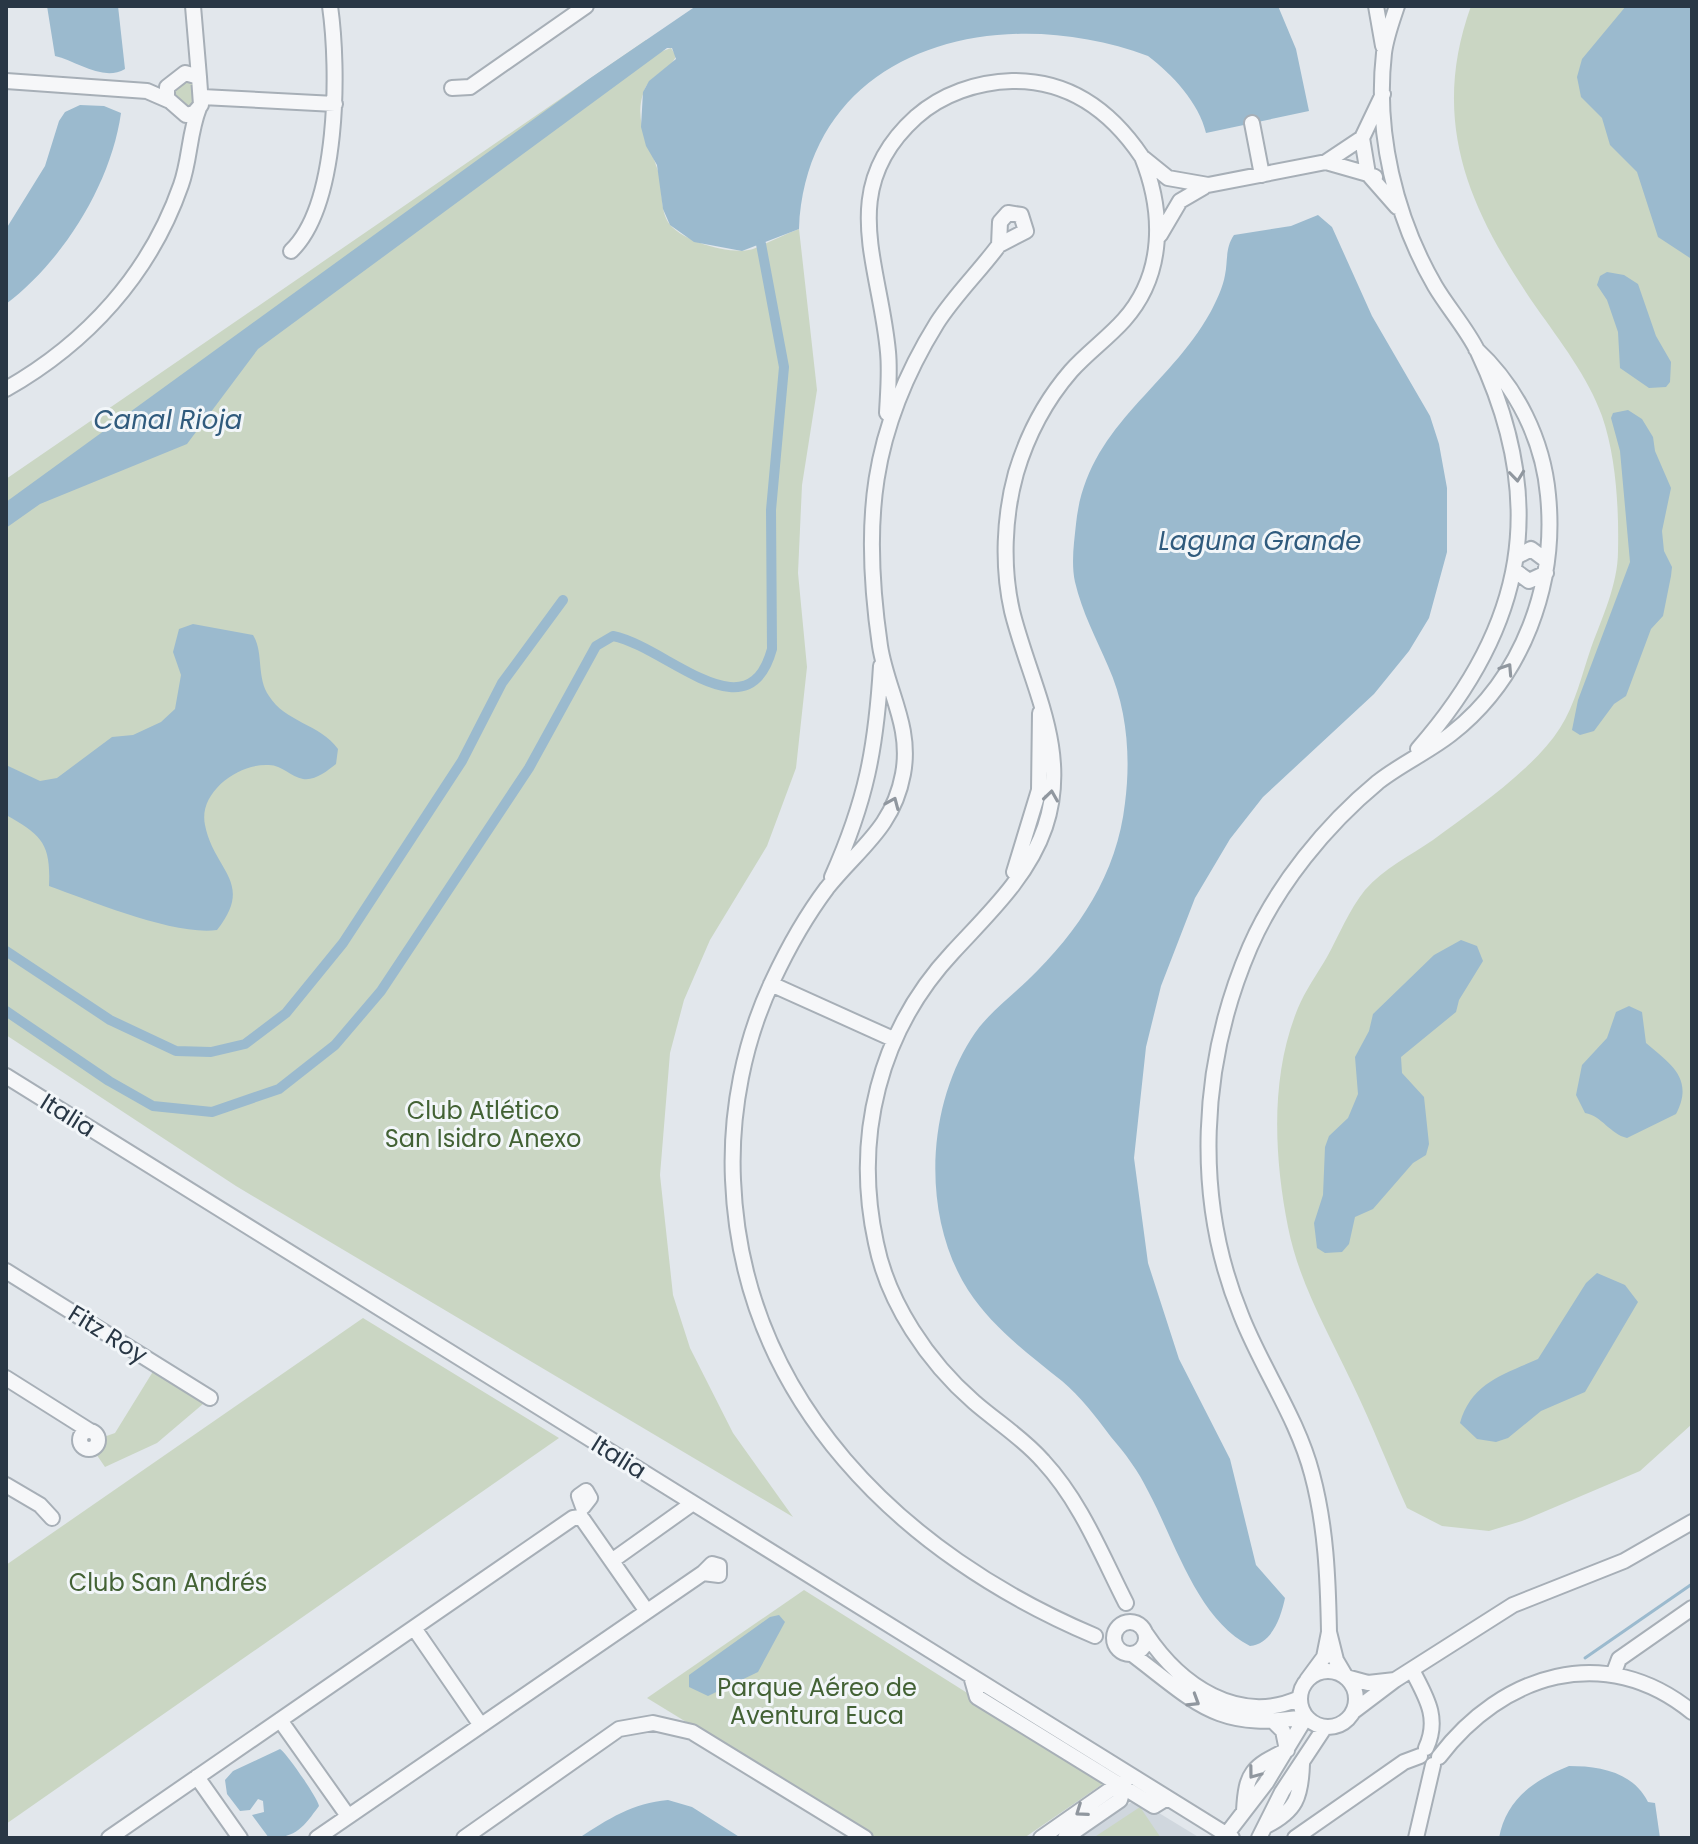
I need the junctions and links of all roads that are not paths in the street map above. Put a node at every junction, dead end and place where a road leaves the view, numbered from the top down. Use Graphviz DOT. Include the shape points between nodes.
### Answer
graph roads {
  1 [pos="193,6"];
  2 [pos="330,6"];
  3 [pos="1376,6"];
  4 [pos="1397,6"];
  5 [pos="577,9"];
  6 [pos="1384,50"];
  7 [pos="192,75"];
  8 [pos="6,81"];
  9 [pos="452,88"];
  10 [pos="167,93"];
  11 [pos="1383,94"];
  12 [pos="200,103"];
  13 [pos="335,104"];
  14 [pos="182,114"];
  15 [pos="1252,123"];
  16 [pos="1386,132"];
  17 [pos="191,134"];
  18 [pos="1364,135"];
  19 [pos="1142,157"];
  20 [pos="1326,162"];
  21 [pos="1392,173"];
  22 [pos="1368,174"];
  23 [pos="1262,175"];
  24 [pos="1168,178"];
  25 [pos="1208,185"];
  26 [pos="1152,186"];
  27 [pos="1174,208"];
  28 [pos="1399,209"];
  29 [pos="1157,210"];
  30 [pos="1159,238"];
  31 [pos="999,245"];
  32 [pos="291,251"];
  33 [pos="1476,349"];
  34 [pos="888,351"];
  35 [pos="920,354"];
  36 [pos="6,389"];
  37 [pos="1528,421"];
  38 [pos="886,427"];
  39 [pos="1507,427"];
  40 [pos="1515,563"];
  41 [pos="1547,567"];
  42 [pos="882,658"];
  43 [pos="1467,689"];
  44 [pos="1483,702"];
  45 [pos="899,705"];
  46 [pos="879,706"];
  47 [pos="1410,758"];
  48 [pos="850,837"];
  49 [pos="868,846"];
  50 [pos="829,886"];
  51 [pos="771,984"];
  52 [pos="893,1039"];
  53 [pos="6,1076"];
  54 [pos="6,1271"];
  55 [pos="6,1378"];
  56 [pos="210,1398"];
  57 [pos="84,1430"];
  58 [pos="6,1485"];
  59 [pos="693,1503"];
  60 [pos="52,1518"];
  61 [pos="1692,1522"];
  62 [pos="613,1560"];
  63 [pos="703,1573"];
  64 [pos="1126,1603"];
  65 [pos="1692,1608"];
  66 [pos="646,1610"];
  67 [pos="414,1628"];
  68 [pos="1119,1628"];
  69 [pos="1142,1630"];
  70 [pos="1329,1632"];
  71 [pos="1095,1636"];
  72 [pos="1126,1652"];
  73 [pos="1412,1670"];
  74 [pos="1613,1675"];
  75 [pos="1346,1677"];
  76 [pos="1307,1680"];
  77 [pos="1395,1680"];
  78 [pos="1300,1698"];
  79 [pos="1354,1711"];
  80 [pos="1692,1712"];
  81 [pos="1306,1717"];
  82 [pos="280,1720"];
  83 [pos="1274,1722"];
  84 [pos="480,1724"];
  85 [pos="1325,1727"];
  86 [pos="1287,1750"];
  87 [pos="1429,1755"];
  88 [pos="197,1777"];
  89 [pos="1126,1781"];
  90 [pos="348,1816"];
  91 [pos="1262,1832"];
  92 [pos="470,1836"];
  93 [pos="1229,1836"];
  94 [pos="109,1838"];
  95 [pos="240,1838"];
  96 [pos="317,1838"];
  97 [pos="865,1838"];
  98 [pos="1041,1838"];
  99 [pos="1065,1838"];
  100 [pos="1295,1838"];
  101 [pos="1416,1838"];
  1 -- 7 [label="street" via="197,55"];
  2 -- 13 [label="street"];
  3 -- 6 [label="street"];
  4 -- 6 [label="street"];
  5 -- 9 [label="street" via="470,87"];
  6 -- 11 [label="street"];
  7 -- 10 [label="street"];
  7 -- 12 [label="street"];
  8 -- 10 [label="street"];
  10 -- 14 [label="street"];
  11 -- 16 [label="street"];
  11 -- 18 [label="street"];
  12 -- 13 [label="street"];
  12 -- 14 [label="street" via="190,115"];
  12 -- 17 [label="street"];
  13 -- 32 [label="street" via="310,229"];
  14 -- 17 [label="street"];
  15 -- 23 [label="street"];
  16 -- 18 [label="street"];
  16 -- 21 [label="street"];
  17 -- 36 [label="street" via="180,189 154,244 123,291 74,343"];
  18 -- 20 [label="street"];
  18 -- 22 [label="street"];
  19 -- 24 [label="street"];
  19 -- 26 [label="street"];
  19 -- 34 [label="street" via="1111,117 1052,85 976,85 922,111 887,152 869,203 868,245"];
  20 -- 22 [label="street"];
  20 -- 23 [label="street"];
  21 -- 22 [label="street" via="1384,178"];
  21 -- 28 [label="street"];
  22 -- 28 [label="street"];
  23 -- 25 [label="street"];
  24 -- 25 [label="street"];
  24 -- 26 [label="street" via="1159,177"];
  24 -- 27 [label="street"];
  25 -- 27 [label="street"];
  26 -- 29 [label="street"];
  27 -- 29 [label="street" via="1168,213"];
  27 -- 30 [label="street"];
  28 -- 33 [label="street" via="1434,284"];
  29 -- 30 [label="street"];
  30 -- 52 [label="street" via="1138,302 1055,391 1016,473 1006,535 1007,577 1039,700 1041,769 1037,801 1008,890 932,975"];
  31 -- 35 [label="street" via="954,299"];
  33 -- 37 [label="street" via="1504,377"];
  33 -- 39 [label="street"];
  34 -- 35 [label="street" via="901,357"];
  34 -- 38 [label="street"];
  35 -- 38 [label="street"];
  37 -- 39 [label="street" via="1517,418"];
  37 -- 41 [label="street" via="1547,485"];
  38 -- 42 [label="street" via="870,538"];
  39 -- 40 [label="street, one-way" via="1519,497"];
  40 -- 41 [label="street" via="1531,549"];
  40 -- 41 [label="street" via="1529,581"];
  40 -- 43 [label="street" via="1494,637"];
  44 -- 41 [label="street, one-way" via="1524,641"];
  42 -- 45 [label="street"];
  42 -- 46 [label="street"];
  43 -- 44 [label="street" via="1474,701"];
  43 -- 47 [label="street"];
  44 -- 47 [label="street" via="1451,734"];
  45 -- 46 [label="street" via="889,699"];
  49 -- 45 [label="street, one-way" via="900,788 906,745"];
  46 -- 48 [label="street" via="873,762"];
  47 -- 70 [label="street" via="1352,805 1323,837 1263,922 1231,1002 1211,1098 1209,1173 1216,1232 1241,1316 1311,1470 1325,1541"];
  48 -- 49 [label="street" via="856,845"];
  48 -- 50 [label="street"];
  49 -- 50 [label="street"];
  50 -- 51 [label="street"];
  51 -- 52 [label="street"];
  51 -- 71 [label="street" via="743,1069 732,1165 744,1270 779,1365 825,1438 913,1527 992,1584"];
  52 -- 64 [label="street" via="873,1104 867,1160 876,1245 892,1291 949,1377 1060,1480 1092,1531"];
  53 -- 59 [label="street, Italia"];
  54 -- 56 [label="street, Fitz Roy"];
  55 -- 57 [label="street"];
  58 -- 60 [label="street"];
  59 -- 62 [label="street"];
  59 -- 89 [label="street, Italia" via="971,1676"];
  61 -- 73 [label="street" via="1624,1561 1513,1605"];
  62 -- 66 [label="street"];
  62 -- 67 [label="street" via="582,1512"];
  63 -- 66 [label="street"];
  64 -- 68 [label="street"];
  64 -- 69 [label="street"];
  65 -- 74 [label="street" via="1619,1659"];
  66 -- 84 [label="street"];
  67 -- 82 [label="street"];
  67 -- 84 [label="street"];
  68 -- 69 [label="street" via="1130,1622"];
  68 -- 71 [label="street"];
  68 -- 72 [label="street" via="1115,1643"];
  69 -- 72 [label="street" via="1145,1645"];
  69 -- 78 [label="street" via="1178,1673 1221,1700 1274,1707"];
  70 -- 75 [label="street"];
  70 -- 76 [label="street" via="1324,1657"];
  71 -- 72 [label="street"];
  72 -- 83 [label="street, one-way" via="1210,1711"];
  73 -- 77 [label="street"];
  73 -- 87 [label="street" via="1432,1718"];
  74 -- 80 [label="street" via="1662,1692"];
  74 -- 87 [label="street" via="1544,1678 1498,1698"];
  75 -- 76 [label="street" via="1322,1672"];
  75 -- 77 [label="street" via="1368,1683"];
  75 -- 79 [label="street" via="1356,1693"];
  76 -- 78 [label="street"];
  77 -- 79 [label="street"];
  78 -- 81 [label="street"];
  79 -- 85 [label="street" via="1342,1724"];
  81 -- 83 [label="street"];
  81 -- 85 [label="street"];
  81 -- 86 [label="street"];
  82 -- 88 [label="street"];
  82 -- 90 [label="street"];
  83 -- 86 [label="street" via="1283,1731"];
  84 -- 90 [label="street"];
  85 -- 91 [label="street" via="1302,1760 1298,1801"];
  86 -- 93 [label="street, one-way"];
  87 -- 100 [label="street" via="1404,1762"];
  87 -- 101 [label="street"];
  88 -- 94 [label="street"];
  88 -- 95 [label="street"];
  89 -- 93 [label="street, Italia" via="1167,1798"];
  89 -- 98 [label="street, one-way"];
  89 -- 99 [label="street" via="1120,1800"];
  90 -- 96 [label="street"];
  92 -- 97 [label="street" via="619,1729 653,1723 692,1732"];
}
